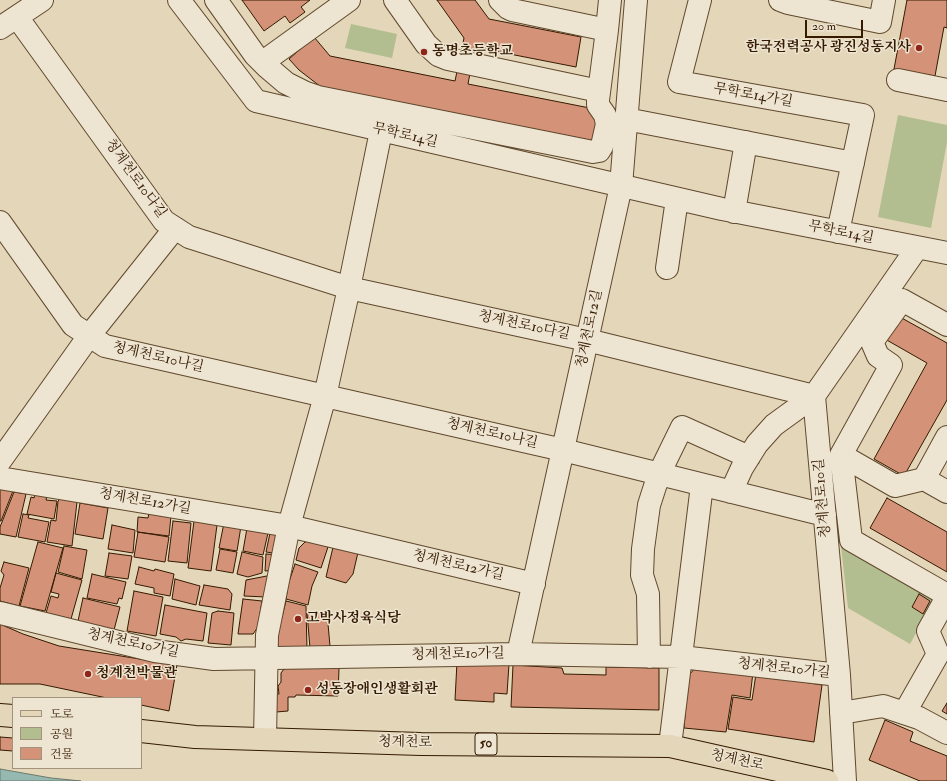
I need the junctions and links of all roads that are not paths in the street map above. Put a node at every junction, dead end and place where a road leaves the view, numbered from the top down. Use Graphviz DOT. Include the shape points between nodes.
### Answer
graph roads {
  1 [pos="42,0"];
  2 [pos="179,0"];
  3 [pos="216,0"];
  4 [pos="349,0"];
  5 [pos="395,0"];
  6 [pos="500,0"];
  7 [pos="610,0"];
  8 [pos="636,0"];
  9 [pos="700,0"];
  10 [pos="780,0"];
  11 [pos="884,0"];
  12 [pos="9,22"];
  13 [pos="607,30"];
  14 [pos="263,62"];
  15 [pos="898,80"];
  16 [pos="946,85"];
  17 [pos="599,91"];
  18 [pos="626,119"];
  19 [pos="381,131"];
  20 [pos="746,142"];
  21 [pos="853,163"];
  22 [pos="621,186"];
  23 [pos="678,199"];
  24 [pos="734,212"];
  25 [pos="0,222"];
  26 [pos="175,228"];
  27 [pos="838,232"];
  28 [pos="917,248"];
  29 [pos="947,253"];
  30 [pos="667,268"];
  31 [pos="349,288"];
  32 [pos="947,325"];
  33 [pos="89,336"];
  34 [pos="587,340"];
  35 [pos="325,396"];
  36 [pos="814,396"];
  37 [pos="947,437"];
  38 [pos="563,450"];
  39 [pos="841,455"];
  40 [pos="749,457"];
  41 [pos="0,462"];
  42 [pos="659,474"];
  43 [pos="0,478"];
  44 [pos="924,479"];
  45 [pos="702,485"];
  46 [pos="731,492"];
  47 [pos="947,492"];
  48 [pos="825,515"];
  49 [pos="289,526"];
  50 [pos="534,584"];
  51 [pos="947,596"];
  52 [pos="0,613"];
  53 [pos="518,654"];
  54 [pos="942,655"];
  55 [pos="268,657"];
  56 [pos="649,657"];
  57 [pos="681,657"];
  58 [pos="839,675"];
  59 [pos="905,712"];
  60 [pos="841,713"];
  61 [pos="0,715"];
  62 [pos="12,716"];
  63 [pos="142,731"];
  64 [pos="947,734"];
  65 [pos="264,739"];
  66 [pos="670,746"];
  67 [pos="827,781"];
  68 [pos="844,781"];
  1 -- 12 [label="street"];
  2 -- 19 [label="street, 무학로14길" via="256,101"];
  3 -- 14 [label="street" via="255,55"];
  4 -- 14 [label="street"];
  5 -- 17 [label="street" via="426,44 438,55"];
  6 -- 13 [label="street" via="512,10"];
  7 -- 13 [label="street"];
  8 -- 18 [label="street, 청계천로12길"];
  9 -- 21 [label="street, 무학로14가길" via="679,82 864,115"];
  10 -- 11 [label="street" via="880,22"];
  12 -- 26 [label="street, 청계천로10다길" via="164,221"];
  13 -- 17 [label="street"];
  14 -- 17 [label="street" via="286,83 318,97 593,152 602,146 607,124 605,115 598,105"];
  15 -- 16 [label="street"];
  18 -- 20 [label="street"];
  18 -- 22 [label="street, 청계천로12길"];
  19 -- 22 [label="street, 무학로14길"];
  19 -- 31 [label="street"];
  20 -- 21 [label="street"];
  20 -- 24 [label="street"];
  21 -- 27 [label="street, 무학로14가길"];
  22 -- 23 [label="street, 무학로14길"];
  22 -- 34 [label="street, 청계천로12길"];
  23 -- 24 [label="street, 무학로14길"];
  23 -- 30 [label="street"];
  24 -- 27 [label="street, 무학로14길"];
  25 -- 33 [label="street, 청계천로10나길" via="73,326"];
  26 -- 31 [label="street, 청계천로10다길" via="189,237"];
  26 -- 33 [label="street"];
  27 -- 28 [label="street, 무학로14길"];
  28 -- 29 [label="street, 무학로14길"];
  28 -- 36 [label="street"];
  31 -- 34 [label="street, 청계천로10다길"];
  31 -- 35 [label="street"];
  32 -- 39 [label="street" via="902,300 872,342 878,356 891,365"];
  33 -- 35 [label="street, 청계천로10나길" via="105,346"];
  33 -- 41 [label="street"];
  34 -- 36 [label="street, 청계천로10다길"];
  34 -- 38 [label="street, 청계천로12길"];
  35 -- 38 [label="street, 청계천로10나길"];
  35 -- 49 [label="street"];
  36 -- 40 [label="street" via="774,425"];
  36 -- 48 [label="street, 청계천로10길"];
  37 -- 44 [label="street"];
  38 -- 42 [label="street, 청계천로10나길"];
  38 -- 50 [label="street, 청계천로12길"];
  39 -- 44 [label="street" via="895,486"];
  39 -- 51 [label="street" via="851,540"];
  40 -- 42 [label="street" via="682,427"];
  40 -- 46 [label="street"];
  42 -- 45 [label="street, 청계천로10나길"];
  42 -- 56 [label="street" via="650,505 643,549 642,575 648,594"];
  43 -- 49 [label="street, 청계천로12가길"];
  44 -- 47 [label="street"];
  45 -- 46 [label="street, 청계천로10나길"];
  45 -- 57 [label="street"];
  46 -- 48 [label="street, 청계천로10나길"];
  48 -- 58 [label="street, 청계천로10길"];
  49 -- 50 [label="street, 청계천로12가길"];
  49 -- 55 [label="street" via="267,635"];
  50 -- 53 [label="street, 청계천로12길"];
  51 -- 54 [label="street" via="928,631"];
  52 -- 55 [label="street, 청계천로10가길" via="155,651 214,659"];
  53 -- 55 [label="street, 청계천로10가길"];
  53 -- 56 [label="street, 청계천로10가길"];
  54 -- 59 [label="street"];
  55 -- 65 [label="street"];
  56 -- 57 [label="street, 청계천로10가길"];
  57 -- 58 [label="street, 청계천로10가길"];
  57 -- 66 [label="street"];
  58 -- 60 [label="street, 청계천로10길"];
  59 -- 60 [label="street" via="884,706"];
  59 -- 64 [label="street"];
  60 -- 68 [label="street, 청계천로10길"];
  61 -- 62 [label="main road"];
  63 -- 65 [label="main road, 청계천로 / 50" via="195,737"];
  65 -- 66 [label="main road, 청계천로 / 50" via="421,744"];
  66 -- 67 [label="main road, 청계천로 / 50"];
}
